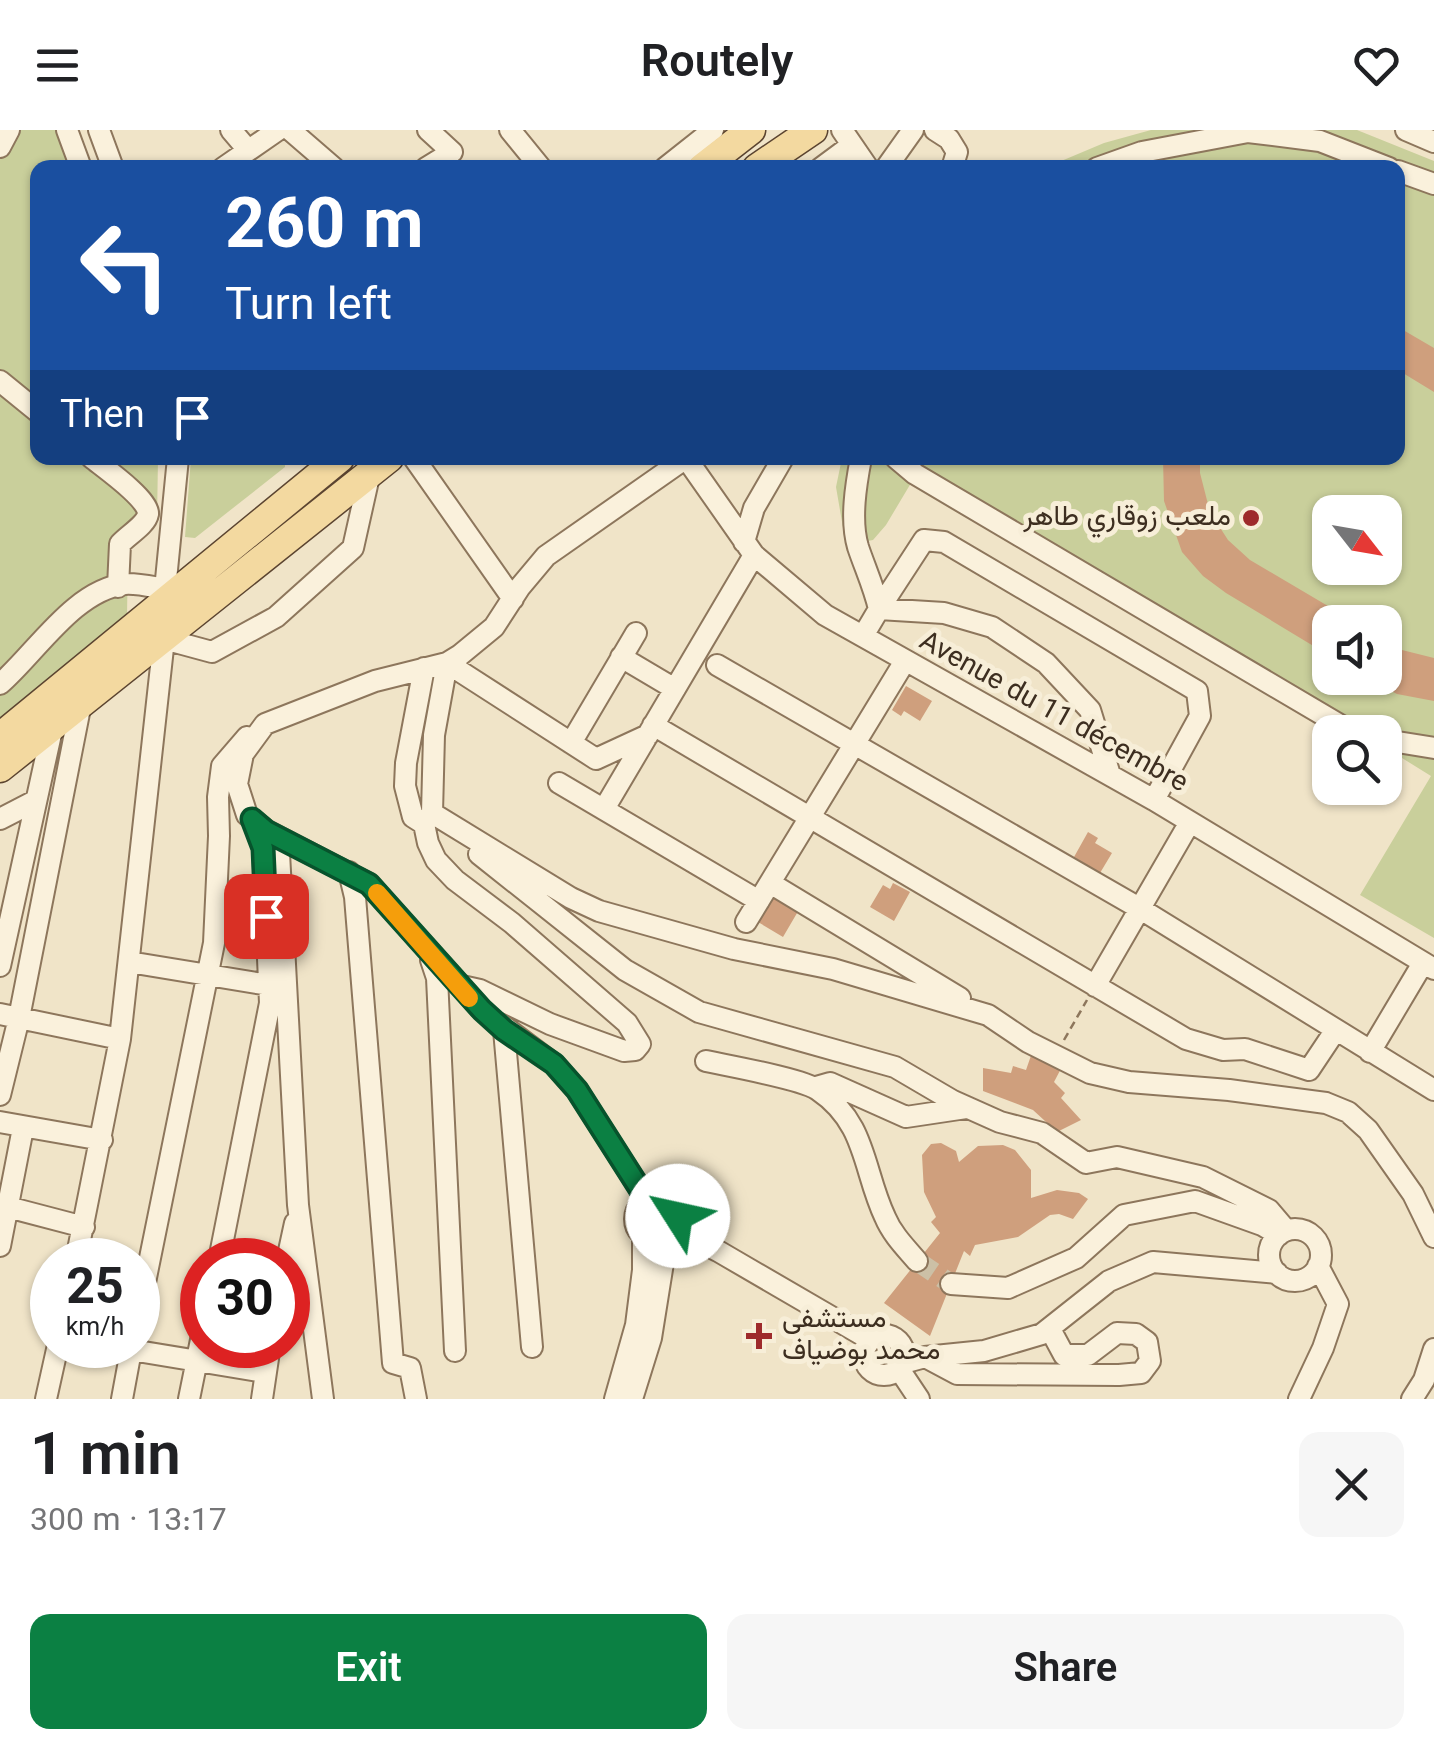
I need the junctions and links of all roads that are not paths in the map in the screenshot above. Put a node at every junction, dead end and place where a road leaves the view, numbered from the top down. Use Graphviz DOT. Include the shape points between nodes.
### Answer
graph roads {
  1 [pos="9,130"];
  2 [pos="66,130"];
  3 [pos="99,130"];
  4 [pos="231,130"];
  5 [pos="278,130"];
  6 [pos="290,130"];
  7 [pos="428,130"];
  8 [pos="510,130"];
  9 [pos="713,130"];
  10 [pos="751,130"];
  11 [pos="812,130"];
  12 [pos="913,130"];
  13 [pos="935,130"];
  14 [pos="1406,130"];
  15 [pos="847,137"];
  16 [pos="1434,142"];
  17 [pos="0,146"];
  18 [pos="248,150"];
  19 [pos="78,160"];
  20 [pos="110,160"];
  21 [pos="234,160"];
  22 [pos="325,160"];
  23 [pos="439,160"];
  24 [pos="534,160"];
  25 [pos="675,160"];
  26 [pos="712,160"];
  27 [pos="769,160"];
  28 [pos="827,160"];
  29 [pos="863,160"];
  30 [pos="892,160"];
  31 [pos="954,160"];
  32 [pos="1120,160"];
  33 [pos="1353,160"];
  34 [pos="1405,174"];
  35 [pos="1434,184"];
  36 [pos="0,381"];
  37 [pos="30,405"];
  38 [pos="100,465"];
  39 [pos="177,465"];
  40 [pos="331,465"];
  41 [pos="380,465"];
  42 [pos="419,465"];
  43 [pos="676,465"];
  44 [pos="691,465"];
  45 [pos="780,465"];
  46 [pos="860,465"];
  47 [pos="904,465"];
  48 [pos="749,548"];
  49 [pos="168,549"];
  50 [pos="222,552"];
  51 [pos="118,586"];
  52 [pos="164,595"];
  53 [pos="513,599"];
  54 [pos="879,609"];
  55 [pos="636,633"];
  56 [pos="863,636"];
  57 [pos="164,638"];
  58 [pos="622,657"];
  59 [pos="905,661"];
  60 [pos="446,663"];
  61 [pos="717,665"];
  62 [pos="424,668"];
  63 [pos="0,684"];
  64 [pos="675,688"];
  65 [pos="81,703"];
  66 [pos="1323,715"];
  67 [pos="265,724"];
  68 [pos="53,725"];
  69 [pos="650,730"];
  70 [pos="0,737"];
  71 [pos="571,743"];
  72 [pos="1402,743"];
  73 [pos="854,745"];
  74 [pos="1434,748"];
  75 [pos="0,768"];
  76 [pos="1110,775"];
  77 [pos="559,783"];
  78 [pos="35,800"];
  79 [pos="1154,800"];
  80 [pos="604,809"];
  81 [pos="810,817"];
  82 [pos="0,819"];
  83 [pos="428,819"];
  84 [pos="1190,822"];
  85 [pos="259,825"];
  86 [pos="349,872"];
  87 [pos="764,892"];
  88 [pos="1139,908"];
  89 [pos="6,911"];
  90 [pos="746,922"];
  91 [pos="430,953"];
  92 [pos="129,962"];
  93 [pos="0,966"];
  94 [pos="1429,966"];
  95 [pos="208,974"];
  96 [pos="269,984"];
  97 [pos="456,985"];
  98 [pos="1095,986"];
  99 [pos="988,1015"];
  100 [pos="10,1016"];
  101 [pos="504,1030"];
  102 [pos="1335,1032"];
  103 [pos="120,1039"];
  104 [pos="1370,1052"];
  105 [pos="706,1061"];
  106 [pos="816,1088"];
  107 [pos="1434,1090"];
  108 [pos="0,1095"];
  109 [pos="968,1108"];
  110 [pos="0,1122"];
  111 [pos="23,1128"];
  112 [pos="102,1140"];
  113 [pos="647,1200"];
  114 [pos="298,1204"];
  115 [pos="4,1207"];
  116 [pos="84,1228"];
  117 [pos="1282,1233"];
  118 [pos="671,1234"];
  119 [pos="643,1237"];
  120 [pos="1434,1237"];
  121 [pos="82,1238"];
  122 [pos="154,1238"];
  123 [pos="223,1238"];
  124 [pos="291,1238"];
  125 [pos="0,1246"];
  126 [pos="917,1260"];
  127 [pos="1318,1266"];
  128 [pos="1277,1272"];
  129 [pos="951,1284"];
  130 [pos="1050,1329"];
  131 [pos="871,1340"];
  132 [pos="532,1347"];
  133 [pos="1434,1349"];
  134 [pos="456,1350"];
  135 [pos="925,1357"];
  136 [pos="901,1366"];
  137 [pos="53,1368"];
  138 [pos="127,1368"];
  139 [pos="196,1368"];
  140 [pos="240,1368"];
  141 [pos="266,1368"];
  142 [pos="265,1372"];
  143 [pos="46,1399"];
  144 [pos="122,1399"];
  145 [pos="189,1399"];
  146 [pos="262,1399"];
  147 [pos="324,1399"];
  148 [pos="416,1399"];
  149 [pos="615,1399"];
  150 [pos="632,1399"];
  151 [pos="919,1399"];
  152 [pos="1299,1399"];
  153 [pos="1412,1399"];
  1 -- 17 [label="street"];
  2 -- 19 [label="street"];
  3 -- 20 [label="street"];
  4 -- 18 [label="street"];
  5 -- 18 [label="street"];
  6 -- 22 [label="street"];
  7 -- 23 [label="street" via="452,152"];
  8 -- 24 [label="street"];
  9 -- 25 [label="street"];
  10 -- 26 [label="main road"];
  11 -- 27 [label="main road"];
  12 -- 30 [label="street"];
  13 -- 31 [label="street" via="948,139"];
  14 -- 16 [label="street"];
  15 -- 28 [label="street"];
  15 -- 29 [label="street"];
  18 -- 21 [label="street"];
  32 -- 33 [label="street" via="1248,132 1320,142"];
  34 -- 35 [label="street"];
  36 -- 37 [label="street"];
  38 -- 51 [label="street" via="148,509 120,544"];
  39 -- 49 [label="street"];
  40 -- 50 [label="main road"];
  41 -- 57 [label="main road"];
  41 -- 57 [label="street" via="353,548 276,617 212,652"];
  42 -- 53 [label="street"];
  43 -- 53 [label="street" via="546,556"];
  44 -- 48 [label="street, Avenue du 11 décembre"];
  45 -- 48 [label="street" via="754,508"];
  46 -- 54 [label="street" via="856,543"];
  47 -- 66 [label="street"];
  48 -- 56 [label="street, Avenue du 11 décembre" via="825,614"];
  48 -- 64 [label="street"];
  49 -- 50 [label="street" via="184,562 205,564"];
  49 -- 52 [label="street"];
  50 -- 52 [label="main road"];
  51 -- 52 [label="street"];
  51 -- 63 [label="street" via="70,612"];
  52 -- 70 [label="main road"];
  53 -- 60 [label="street" via="494,628"];
  54 -- 56 [label="street"];
  54 -- 76 [label="street" via="944,613 992,628 1046,663 1090,710"];
  54 -- 79 [label="street" via="924,540 944,542 1197,691 1200,716"];
  55 -- 58 [label="street"];
  56 -- 59 [label="street, Avenue du 11 décembre"];
  57 -- 65 [label="main road"];
  57 -- 92 [label="street"];
  58 -- 64 [label="street"];
  58 -- 71 [label="street"];
  59 -- 73 [label="street"];
  59 -- 76 [label="street, Avenue du 11 décembre"];
  60 -- 62 [label="street"];
  60 -- 71 [label="street"];
  60 -- 83 [label="street"];
  61 -- 73 [label="street"];
  62 -- 67 [label="street"];
  62 -- 83 [label="street" via="405,786 413,817"];
  64 -- 69 [label="street"];
  65 -- 68 [label="main road"];
  65 -- 100 [label="street"];
  67 -- 85 [label="street" via="244,754 237,784 246,815"];
  67 -- 95 [label="street" via="222,766"];
  68 -- 75 [label="main road"];
  68 -- 78 [label="street"];
  69 -- 71 [label="street" via="596,759"];
  69 -- 80 [label="street"];
  69 -- 81 [label="street"];
  72 -- 74 [label="street"];
  73 -- 81 [label="street"];
  73 -- 88 [label="street"];
  76 -- 79 [label="street, Avenue du 11 décembre"];
  77 -- 80 [label="street"];
  78 -- 82 [label="street"];
  78 -- 89 [label="street"];
  79 -- 84 [label="street, Avenue du 11 décembre"];
  80 -- 87 [label="street"];
  81 -- 87 [label="street"];
  81 -- 98 [label="street"];
  83 -- 97 [label="street" via="436,860 627,1023 640,1044 624,1052"];
  83 -- 99 [label="street" via="599,911 833,968"];
  83 -- 109 [label="street" via="625,970 699,1012 896,1067"];
  84 -- 88 [label="street"];
  84 -- 94 [label="street, Avenue du 11 décembre"];
  85 -- 86 [label="street"];
  85 -- 96 [label="street"];
  85 -- 114 [label="street" via="279,854"];
  86 -- 91 [label="street" via="369,884"];
  86 -- 148 [label="street" via="392,1362 410,1368"];
  87 -- 90 [label="street"];
  87 -- 99 [label="street"];
  88 -- 98 [label="street"];
  88 -- 102 [label="street"];
  89 -- 93 [label="street"];
  91 -- 97 [label="street"];
  91 -- 134 [label="street" via="437,978"];
  92 -- 95 [label="street"];
  92 -- 103 [label="street"];
  94 -- 104 [label="street"];
  95 -- 96 [label="street"];
  95 -- 122 [label="street"];
  96 -- 123 [label="street"];
  97 -- 101 [label="street"];
  98 -- 102 [label="street" via="1186,1039 1224,1050 1245,1048 1309,1070"];
  99 -- 120 [label="street" via="1072,1066 1108,1079 1303,1099 1348,1112 1402,1178"];
  100 -- 103 [label="street"];
  100 -- 108 [label="street"];
  101 -- 113 [label="street" via="554,1064 577,1090"];
  101 -- 132 [label="street"];
  102 -- 104 [label="street"];
  103 -- 112 [label="street"];
  104 -- 107 [label="street"];
  105 -- 106 [label="street"];
  106 -- 109 [label="street" via="830,1083 906,1117"];
  106 -- 126 [label="street" via="851,1125 883,1214"];
  109 -- 117 [label="street" via="1042,1133 1086,1163 1117,1157 1203,1177 1269,1210"];
  110 -- 111 [label="street"];
  111 -- 112 [label="street"];
  111 -- 115 [label="street"];
  112 -- 116 [label="street"];
  113 -- 118 [label="street" via="672,1204 678,1216"];
  113 -- 119 [label="street" via="634,1217"];
  114 -- 124 [label="street"];
  114 -- 147 [label="street"];
  115 -- 116 [label="street"];
  115 -- 125 [label="street"];
  116 -- 121 [label="street"];
  117 -- 127 [label="street" via="1295,1228 1311,1234 1320,1249"];
  117 -- 128 [label="street" via="1270,1250"];
  117 -- 129 [label="street" via="1195,1202 1124,1215 1076,1258 1008,1288"];
  118 -- 119 [label="street" via="654,1241"];
  118 -- 131 [label="street" via="718,1251"];
  118 -- 150 [label="street"];
  119 -- 149 [label="street" via="636,1325"];
  127 -- 128 [label="street" via="1299,1280"];
  127 -- 152 [label="street" via="1338,1304"];
  128 -- 130 [label="street" via="1153,1262 1108,1281"];
  130 -- 135 [label="street" via="984,1351"];
  130 -- 135 [label="street" via="1068,1365 957,1374"];
  131 -- 136 [label="street" via="883,1334 896,1338 904,1350"];
  131 -- 136 [label="street" via="864,1352 870,1369 882,1375"];
  133 -- 153 [label="street"];
  135 -- 136 [label="street"];
  136 -- 151 [label="street"];
  137 -- 143 [label="street"];
  138 -- 144 [label="street"];
  139 -- 145 [label="street"];
  140 -- 142 [label="street"];
  141 -- 142 [label="street"];
  142 -- 146 [label="street"];
}
